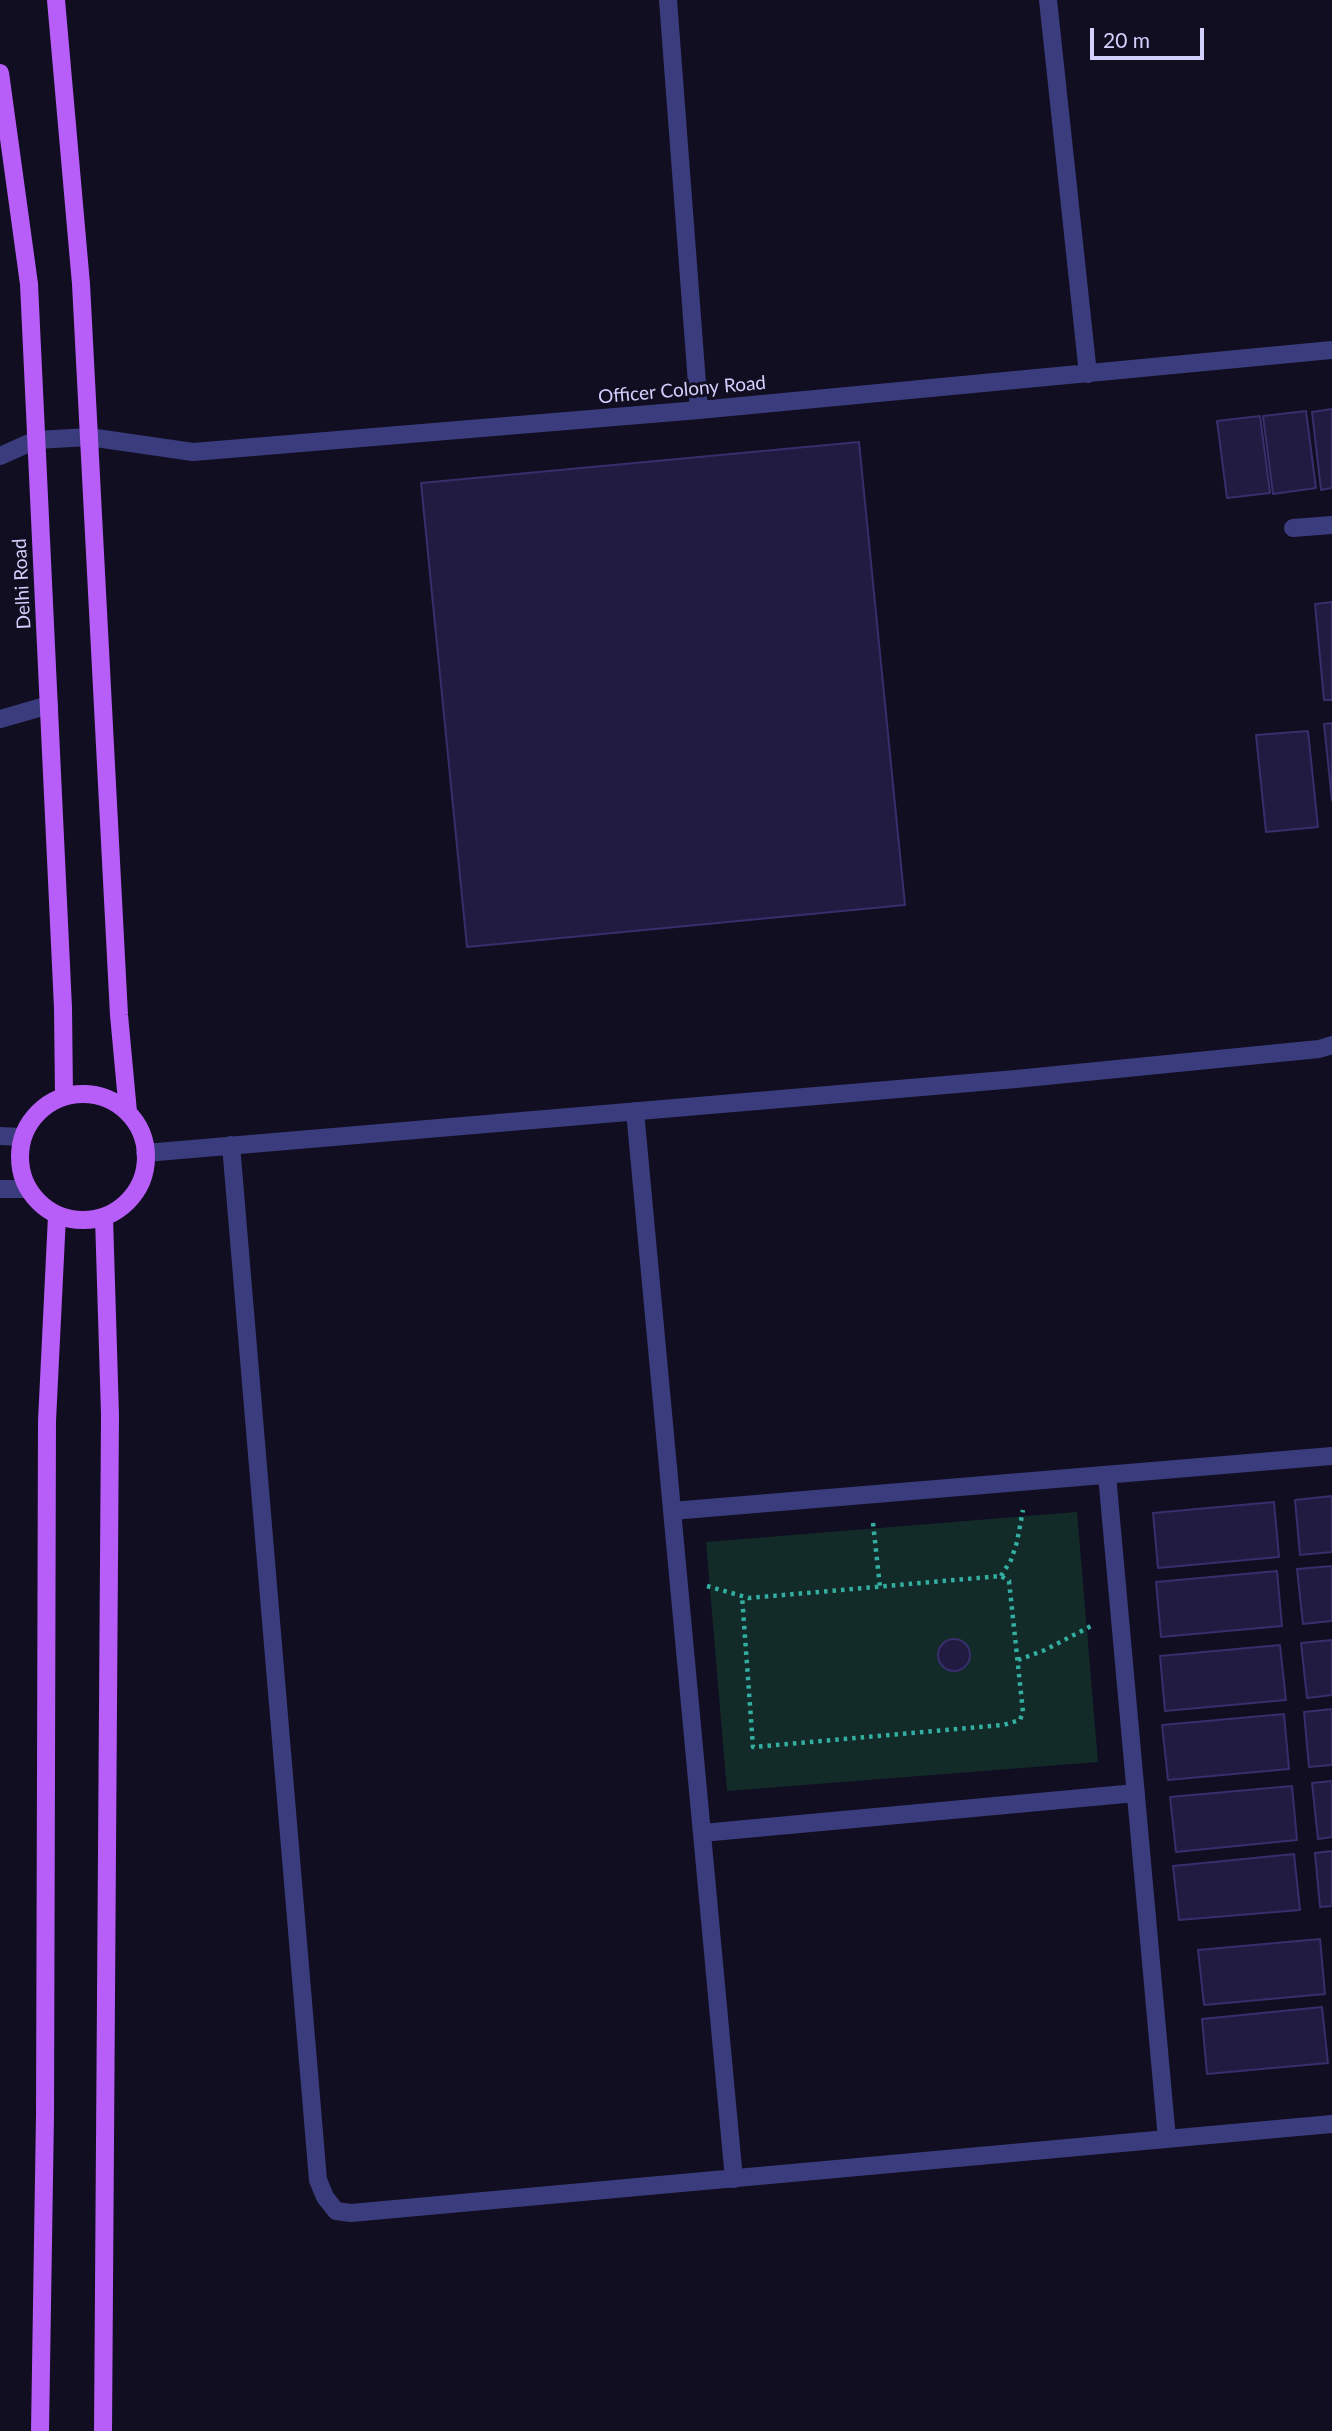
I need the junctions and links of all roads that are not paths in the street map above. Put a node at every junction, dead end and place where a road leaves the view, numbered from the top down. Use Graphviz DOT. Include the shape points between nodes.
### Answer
graph roads {
  1 [pos="56,0"];
  2 [pos="668,0"];
  3 [pos="1048,0"];
  4 [pos="0,73"];
  5 [pos="1332,350"];
  6 [pos="1088,374"];
  7 [pos="699,410"];
  8 [pos="89,437"];
  9 [pos="36,440"];
  10 [pos="0,456"];
  11 [pos="1332,524"];
  12 [pos="1293,528"];
  13 [pos="49,705"];
  14 [pos="0,719"];
  15 [pos="1332,1045"];
  16 [pos="64,1095"];
  17 [pos="635,1111"];
  18 [pos="128,1112"];
  19 [pos="0,1136"];
  20 [pos="22,1137"];
  21 [pos="231,1145"];
  22 [pos="145,1153"];
  23 [pos="0,1189"];
  24 [pos="28,1189"];
  25 [pos="57,1216"];
  26 [pos="104,1217"];
  27 [pos="1332,1456"];
  28 [pos="1107,1475"];
  29 [pos="672,1511"];
  30 [pos="1136,1793"];
  31 [pos="702,1833"];
  32 [pos="1332,2124"];
  33 [pos="1167,2139"];
  34 [pos="734,2179"];
  35 [pos="40,2431"];
  36 [pos="103,2431"];
  1 -- 8 [label="main road" via="81,284"];
  2 -- 7 [label="street"];
  3 -- 6 [label="street"];
  4 -- 9 [label="main road, Delhi Road" via="29,284"];
  5 -- 6 [label="street, Officer Colony Road"];
  6 -- 7 [label="street, Officer Colony Road"];
  7 -- 8 [label="street, Officer Colony Road" via="193,452"];
  8 -- 9 [label="street, Officer Colony Road"];
  8 -- 18 [label="main road"];
  9 -- 10 [label="street"];
  9 -- 13 [label="main road, Delhi Road"];
  11 -- 12 [label="street"];
  13 -- 14 [label="street"];
  13 -- 16 [label="main road, Delhi Road"];
  15 -- 17 [label="street" via="1016,1079"];
  16 -- 18 [label="main road" via="101,1096"];
  16 -- 20 [label="main road" via="38,1110"];
  17 -- 21 [label="street"];
  17 -- 29 [label="street"];
  18 -- 22 [label="main road" via="145,1142"];
  19 -- 20 [label="street"];
  20 -- 24 [label="main road" via="20,1169"];
  21 -- 22 [label="street"];
  21 -- 34 [label="street" via="318,2180 325,2197 336,2211 351,2213"];
  22 -- 26 [label="main road" via="136,1191 116,1212"];
  23 -- 24 [label="street"];
  24 -- 25 [label="main road"];
  25 -- 26 [label="main road" via="84,1221"];
  25 -- 35 [label="main road" via="47,1421 46,2101"];
  26 -- 36 [label="main road" via="110,1429"];
  27 -- 28 [label="street"];
  28 -- 29 [label="street"];
  28 -- 30 [label="street"];
  29 -- 31 [label="street"];
  30 -- 31 [label="street"];
  30 -- 33 [label="street"];
  31 -- 34 [label="street"];
  32 -- 33 [label="street"];
  33 -- 34 [label="street"];
}
